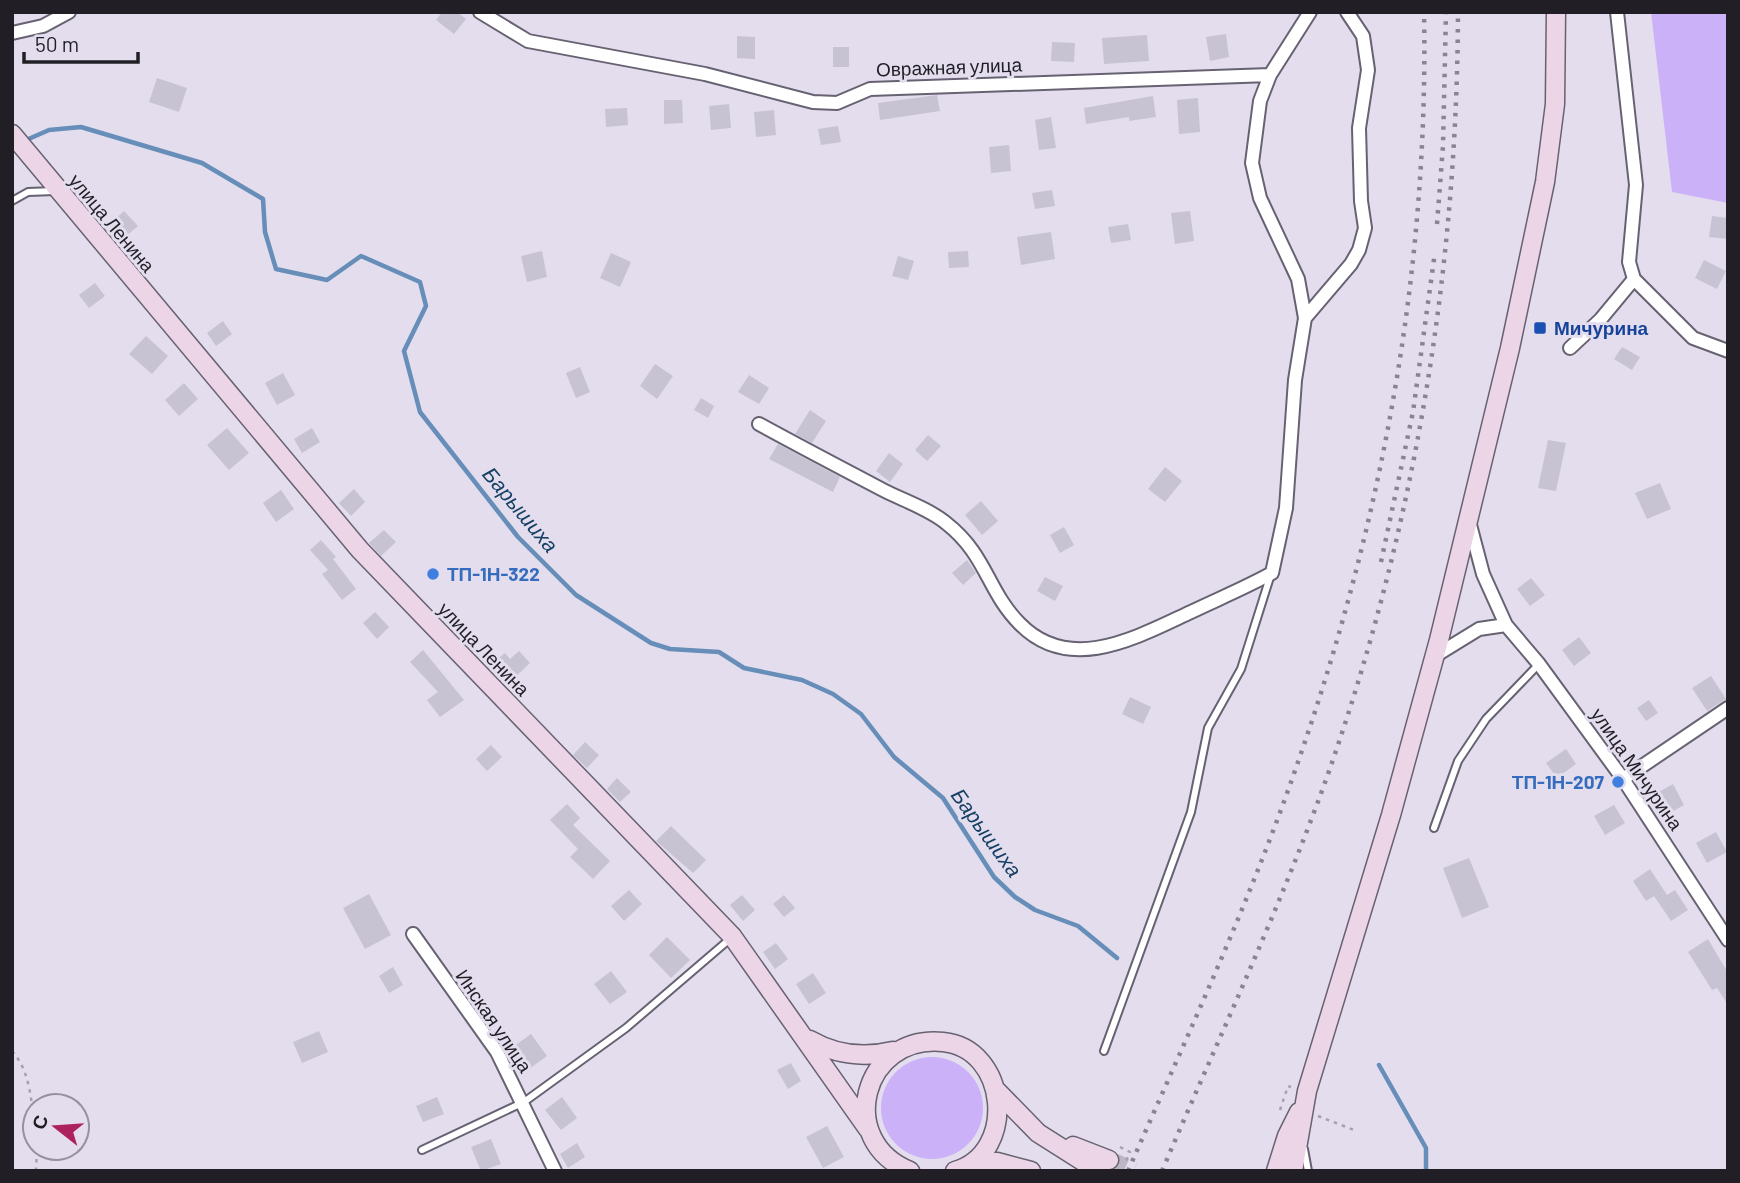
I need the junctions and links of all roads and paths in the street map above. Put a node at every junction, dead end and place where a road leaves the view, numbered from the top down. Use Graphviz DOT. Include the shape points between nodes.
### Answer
graph roads {
  1 [pos="69,12"];
  2 [pos="480,12"];
  3 [pos="1310,12"];
  4 [pos="1347,12"];
  5 [pos="1556,12"];
  6 [pos="1618,12"];
  7 [pos="12,33"];
  8 [pos="1270,75"];
  9 [pos="12,134"];
  10 [pos="57,191"];
  11 [pos="12,201"];
  12 [pos="1634,279"];
  13 [pos="1305,318"];
  14 [pos="1570,348"];
  15 [pos="1728,351"];
  16 [pos="759,424"];
  17 [pos="1469,521"];
  18 [pos="1272,573"];
  19 [pos="1506,625"];
  20 [pos="1435,656"];
  21 [pos="1539,664"];
  22 [pos="1728,708"];
  23 [pos="1623,779"];
  24 [pos="1434,828"];
  25 [pos="413,934"];
  26 [pos="732,936"];
  27 [pos="1728,940"];
  28 [pos="807,1038"];
  29 [pos="900,1049"];
  30 [pos="12,1051"];
  31 [pos="1104,1051"];
  32 [pos="997,1091"];
  33 [pos="29,1092"];
  34 [pos="524,1102"];
  35 [pos="1308,1115"];
  36 [pos="868,1129"];
  37 [pos="1354,1130"];
  38 [pos="1287,1136"];
  39 [pos="879,1149"];
  40 [pos="422,1150"];
  41 [pos="1103,1165"];
  42 [pos="961,1168"];
  43 [pos="1027,1170"];
  44 [pos="555,1171"];
  45 [pos="887,1171"];
  46 [pos="910,1171"];
  47 [pos="1269,1171"];
  48 [pos="1276,1171"];
  49 [pos="1286,1171"];
  50 [pos="1293,1171"];
  51 [pos="1308,1171"];
  1 -- 7 [label="street" via="43,26"];
  2 -- 8 [label="street, Овражная улица" via="528,41 705,74 813,102 837,103 870,89"];
  3 -- 8 [label="street"];
  4 -- 13 [label="street" via="1363,36 1368,70 1359,128 1365,228 1351,264"];
  5 -- 17 [label="main road" via="1555,104 1545,182"];
  6 -- 12 [label="street" via="1636,185 1629,262"];
  8 -- 13 [label="street" via="1260,101 1252,163 1260,198 1298,279"];
  9 -- 10 [label="main road, улица Ленина"];
  10 -- 11 [label="lane" via="27,192"];
  10 -- 26 [label="main road, улица Ленина" via="360,550"];
  12 -- 14 [label="street"];
  12 -- 15 [label="street" via="1693,338"];
  13 -- 18 [label="street" via="1295,380 1286,508"];
  16 -- 18 [label="street" via="944,521 971,545 998,597 1041,642 1089,650 1128,641"];
  17 -- 19 [label="street, улица Мичурина" via="1483,574"];
  17 -- 20 [label="main road"];
  18 -- 31 [label="lane" via="1241,669 1208,728 1191,811"];
  19 -- 20 [label="street" via="1479,629"];
  19 -- 21 [label="street, улица Мичурина"];
  20 -- 35 [label="main road"];
  21 -- 23 [label="street, улица Мичурина"];
  21 -- 24 [label="lane" via="1486,719 1458,761"];
  22 -- 23 [label="street"];
  23 -- 27 [label="street, улица Мичурина"];
  25 -- 34 [label="street, Инская улица" via="497,1052"];
  26 -- 28 [label="main road, улица Ленина"];
  26 -- 34 [label="lane" via="626,1028"];
  28 -- 29 [label="main road" via="822,1047 867,1057"];
  28 -- 36 [label="main road, улица Ленина"];
  29 -- 32 [label="main road" via="922,1041 965,1049 982,1062"];
  29 -- 36 [label="main road" via="882,1063 870,1083 865,1106"];
  30 -- 33 [label="path" via="22,1062"];
  32 -- 41 [label="main road" via="1038,1133"];
  32 -- 42 [label="main road" via="994,1132"];
  34 -- 40 [label="lane"];
  34 -- 44 [label="street, Инская улица"];
  35 -- 37 [label="path"];
  35 -- 38 [label="main road"];
  35 -- 49 [label="main road"];
  35 -- 50 [label="main road"];
  35 -- 51 [label="lane"];
  36 -- 39 [label="main road, улица Ленина"];
  38 -- 47 [label="main road"];
  38 -- 48 [label="main road"];
  39 -- 45 [label="main road"];
  39 -- 46 [label="main road"];
  42 -- 43 [label="main road" via="997,1162"];
}
